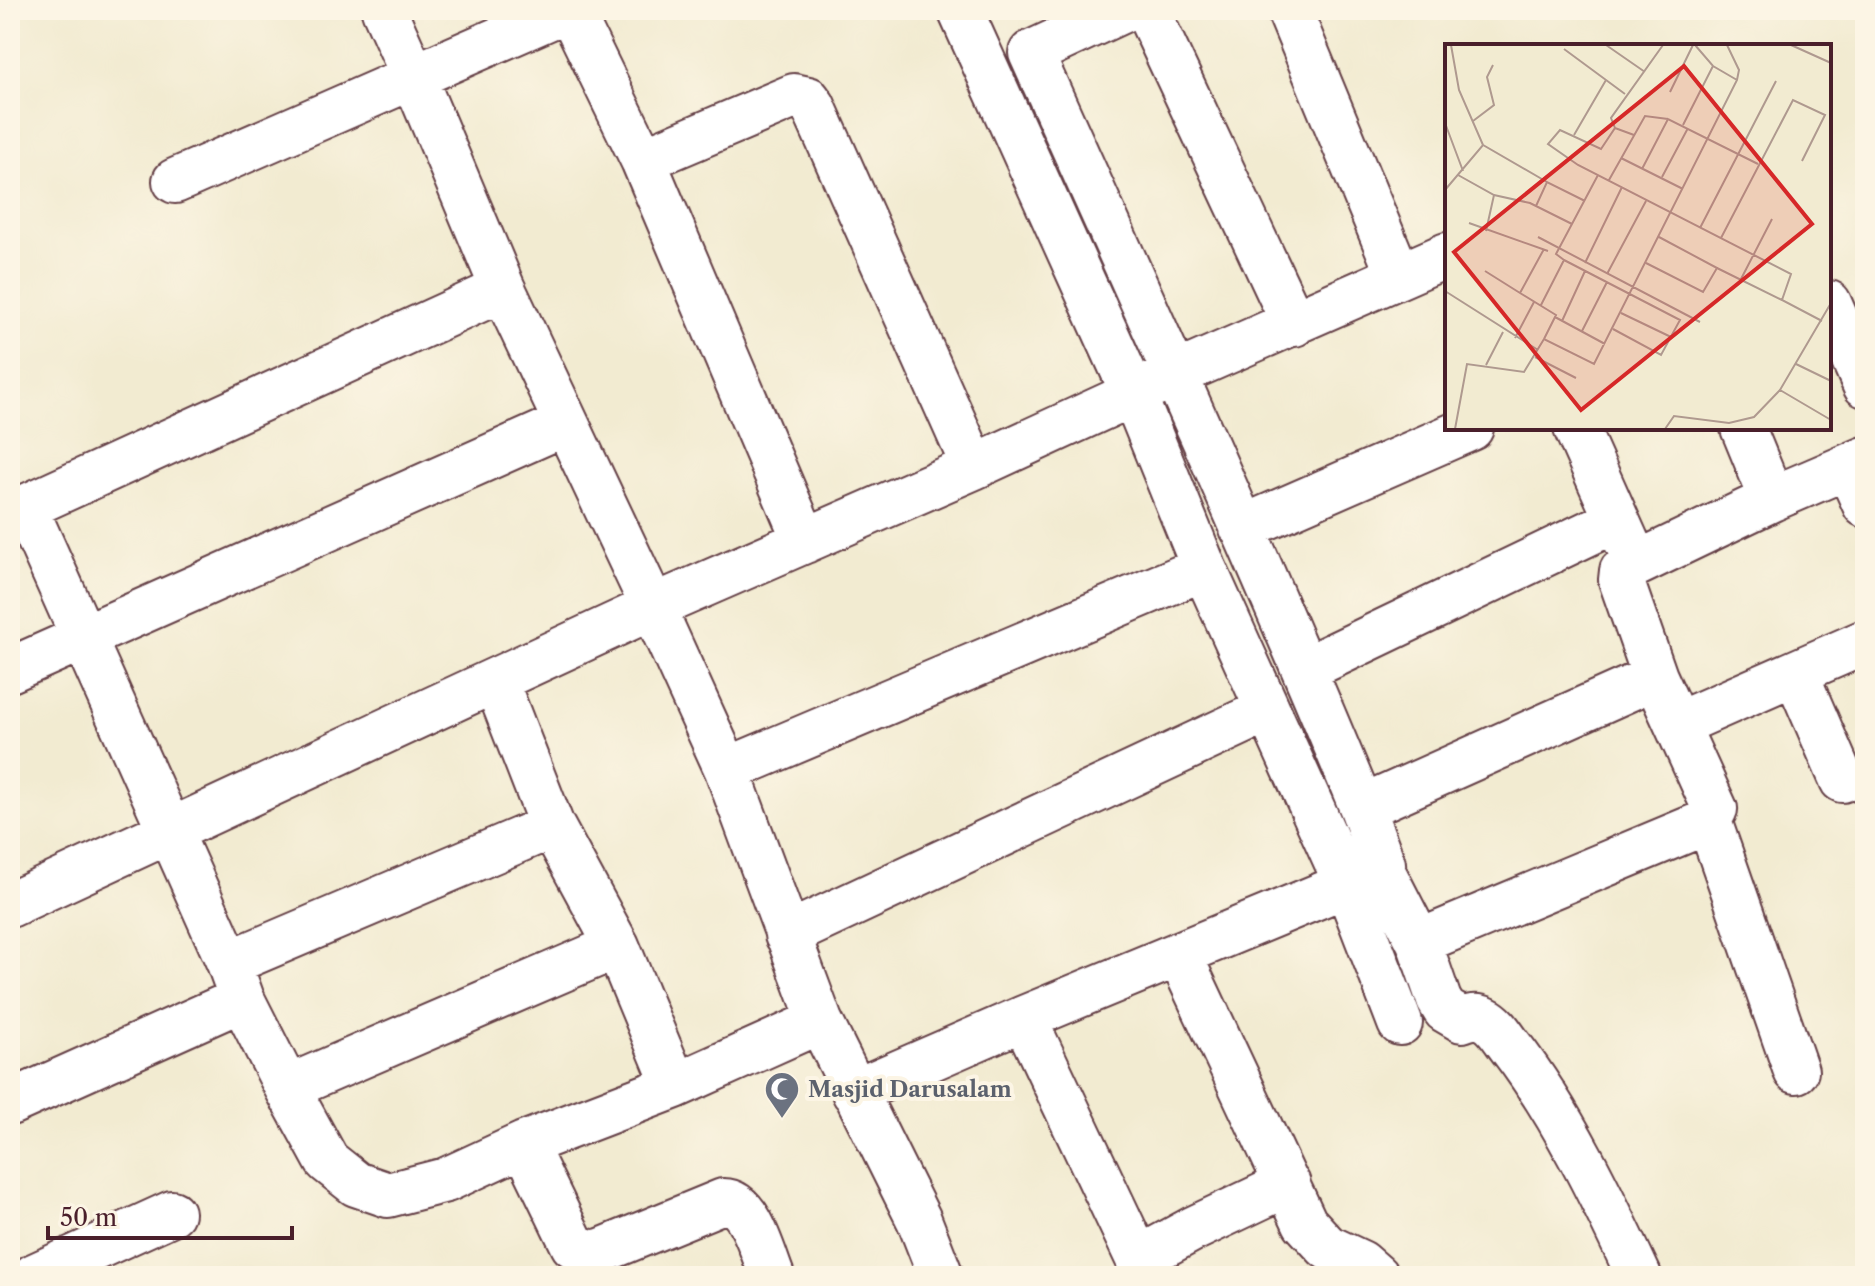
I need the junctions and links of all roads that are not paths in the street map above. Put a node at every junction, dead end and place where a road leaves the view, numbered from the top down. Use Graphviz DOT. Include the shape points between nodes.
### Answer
graph roads {
  1 [pos="384,10"];
  2 [pos="568,10"];
  3 [pos="960,10"];
  4 [pos="1123,10"];
  5 [pos="1147,10"];
  6 [pos="1289,10"];
  7 [pos="414,77"];
  8 [pos="643,160"];
  9 [pos="175,181"];
  10 [pos="1445,256"];
  11 [pos="1399,276"];
  12 [pos="503,289"];
  13 [pos="1831,308"];
  14 [pos="1294,324"];
  15 [pos="1176,374"];
  16 [pos="1865,385"];
  17 [pos="1134,395"];
  18 [pos="566,423"];
  19 [pos="1466,430"];
  20 [pos="1577,430"];
  21 [pos="1744,430"];
  22 [pos="974,467"];
  23 [pos="1859,477"];
  24 [pos="1772,499"];
  25 [pos="18,510"];
  26 [pos="1616,520"];
  27 [pos="1242,528"];
  28 [pos="805,541"];
  29 [pos="1637,564"];
  30 [pos="1204,568"];
  31 [pos="653,607"];
  32 [pos="81,638"];
  33 [pos="1865,642"];
  34 [pos="1305,669"];
  35 [pos="10,670"];
  36 [pos="1796,674"];
  37 [pos="1655,677"];
  38 [pos="496,682"];
  39 [pos="1268,710"];
  40 [pos="1678,724"];
  41 [pos="727,770"];
  42 [pos="1842,780"];
  43 [pos="1362,808"];
  44 [pos="1709,821"];
  45 [pos="552,826"];
  46 [pos="169,831"];
  47 [pos="1363,876"];
  48 [pos="10,905"];
  49 [pos="787,935"];
  50 [pos="1419,942"];
  51 [pos="617,946"];
  52 [pos="1179,954"];
  53 [pos="235,981"];
  54 [pos="1024,1018"];
  55 [pos="820,1021"];
  56 [pos="1400,1023"];
  57 [pos="1796,1071"];
  58 [pos="675,1086"];
  59 [pos="287,1088"];
  60 [pos="854,1092"];
  61 [pos="10,1103"];
  62 [pos="524,1144"];
  63 [pos="1288,1184"];
  64 [pos="172,1213"];
  65 [pos="589,1264"];
  66 [pos="1141,1268"];
  67 [pos="1628,1270"];
  68 [pos="34,1276"];
  69 [pos="772,1276"];
  70 [pos="941,1276"];
  71 [pos="1376,1276"];
  1 -- 7 [label="street"];
  2 -- 7 [label="street"];
  2 -- 8 [label="street"];
  3 -- 17 [label="street"];
  4 -- 15 [label="street" via="1031,53"];
  5 -- 14 [label="street"];
  6 -- 11 [label="street"];
  7 -- 9 [label="street"];
  7 -- 12 [label="street"];
  8 -- 22 [label="street" via="794,96 808,99"];
  8 -- 28 [label="street"];
  10 -- 11 [label="street"];
  11 -- 14 [label="street"];
  12 -- 18 [label="street"];
  12 -- 25 [label="street"];
  13 -- 16 [label="street"];
  14 -- 15 [label="street"];
  15 -- 17 [label="street"];
  15 -- 27 [label="street"];
  17 -- 22 [label="street"];
  17 -- 30 [label="street"];
  18 -- 31 [label="street"];
  18 -- 32 [label="street"];
  19 -- 27 [label="street"];
  20 -- 26 [label="street"];
  21 -- 24 [label="street"];
  22 -- 28 [label="street"];
  23 -- 24 [label="street"];
  24 -- 29 [label="street"];
  25 -- 32 [label="street"];
  26 -- 29 [label="street"];
  26 -- 34 [label="street"];
  27 -- 34 [label="street"];
  28 -- 31 [label="street"];
  29 -- 37 [label="street" via="1622,571 1621,580"];
  30 -- 39 [label="street"];
  30 -- 41 [label="street"];
  31 -- 38 [label="street"];
  31 -- 41 [label="street"];
  32 -- 35 [label="street"];
  32 -- 46 [label="street"];
  33 -- 36 [label="street"];
  34 -- 43 [label="street"];
  36 -- 40 [label="street"];
  36 -- 42 [label="street"];
  37 -- 40 [label="street"];
  37 -- 43 [label="street"];
  38 -- 45 [label="street"];
  38 -- 46 [label="street"];
  39 -- 47 [label="street"];
  39 -- 49 [label="street"];
  40 -- 44 [label="street" via="1715,809"];
  41 -- 49 [label="street"];
  43 -- 47 [label="street" via="1383,864"];
  44 -- 50 [label="street"];
  44 -- 57 [label="street"];
  45 -- 51 [label="street"];
  45 -- 53 [label="street"];
  46 -- 48 [label="street"];
  46 -- 53 [label="street"];
  47 -- 50 [label="street"];
  47 -- 52 [label="street"];
  47 -- 56 [label="street"];
  49 -- 55 [label="street"];
  50 -- 67 [label="street" via="1445,1010 1462,1020 1483,1017 1493,1024 1532,1074"];
  51 -- 58 [label="street"];
  51 -- 59 [label="street"];
  52 -- 54 [label="street"];
  52 -- 63 [label="street"];
  53 -- 59 [label="street"];
  53 -- 61 [label="street"];
  54 -- 60 [label="street"];
  54 -- 66 [label="street"];
  55 -- 58 [label="street"];
  55 -- 60 [label="street"];
  58 -- 62 [label="street"];
  59 -- 62 [label="street" via="327,1161 356,1184 388,1195 446,1180"];
  60 -- 70 [label="street" via="919,1220"];
  62 -- 65 [label="street" via="573,1245"];
  63 -- 66 [label="street" via="1193,1229"];
  63 -- 71 [label="street" via="1317,1237"];
  64 -- 68 [label="street"];
  65 -- 69 [label="street" via="601,1251 731,1201 746,1213"];
}
